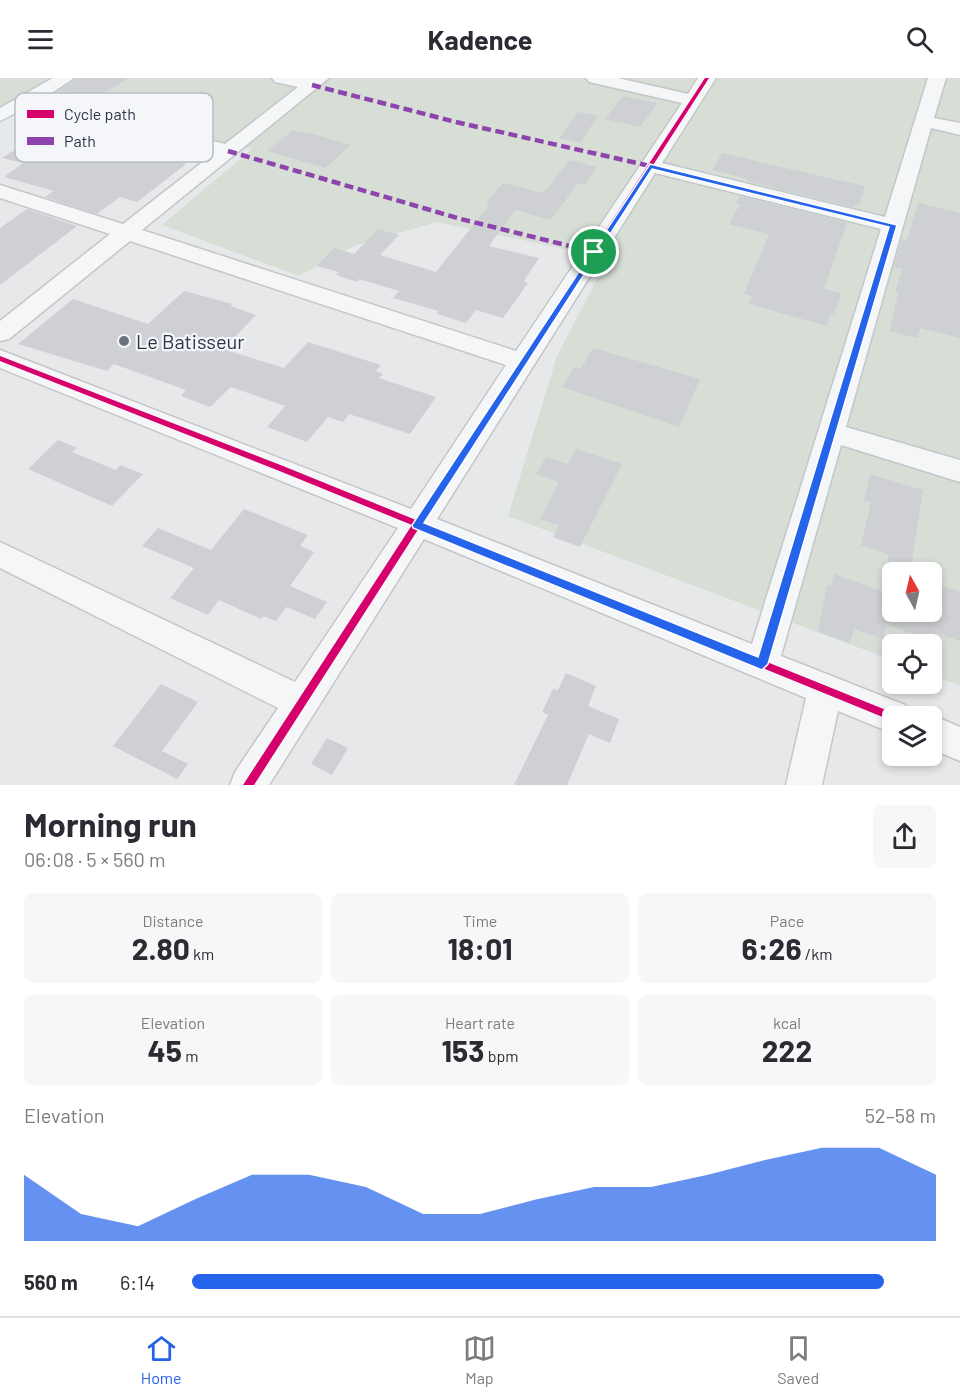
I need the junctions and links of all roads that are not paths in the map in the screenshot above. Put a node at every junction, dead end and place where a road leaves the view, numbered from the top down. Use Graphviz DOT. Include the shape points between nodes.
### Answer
graph roads {
  1 [pos="65,78"];
  2 [pos="281,78"];
  3 [pos="595,78"];
  4 [pos="937,78"];
  5 [pos="316,81"];
  6 [pos="700,89"];
  7 [pos="39,93"];
  8 [pos="15,107"];
  9 [pos="0,116"];
  10 [pos="924,121"];
  11 [pos="960,129"];
  12 [pos="213,147"];
  13 [pos="228,151"];
  14 [pos="650,166"];
  15 [pos="0,191"];
  16 [pos="893,225"];
  17 [pos="124,233"];
  18 [pos="0,333"];
  19 [pos="0,358"];
  20 [pos="523,362"];
  21 [pos="831,432"];
  22 [pos="960,471"];
  23 [pos="417,525"];
  24 [pos="0,554"];
  25 [pos="762,664"];
  26 [pos="825,690"];
  27 [pos="302,702"];
  28 [pos="882,713"];
  29 [pos="942,736"];
  30 [pos="960,744"];
  31 [pos="248,785"];
  32 [pos="804,785"];
  1 -- 7 [label="street"];
  2 -- 5 [label="street"];
  3 -- 6 [label="street"];
  4 -- 10 [label="street"];
  5 -- 13 [label="street"];
  6 -- 14 [label="street"];
  8 -- 9 [label="street"];
  10 -- 11 [label="street"];
  10 -- 16 [label="street"];
  12 -- 13 [label="street"];
  13 -- 17 [label="street"];
  14 -- 16 [label="street"];
  14 -- 20 [label="street"];
  15 -- 17 [label="street"];
  16 -- 21 [label="street"];
  17 -- 18 [label="street"];
  17 -- 20 [label="street"];
  19 -- 23 [label="street"];
  20 -- 23 [label="street"];
  21 -- 22 [label="street"];
  21 -- 25 [label="street"];
  23 -- 25 [label="street"];
  23 -- 27 [label="street"];
  24 -- 27 [label="street"];
  25 -- 26 [label="street"];
  26 -- 28 [label="street"];
  26 -- 32 [label="street"];
  27 -- 31 [label="street"];
  29 -- 30 [label="street"];
}
